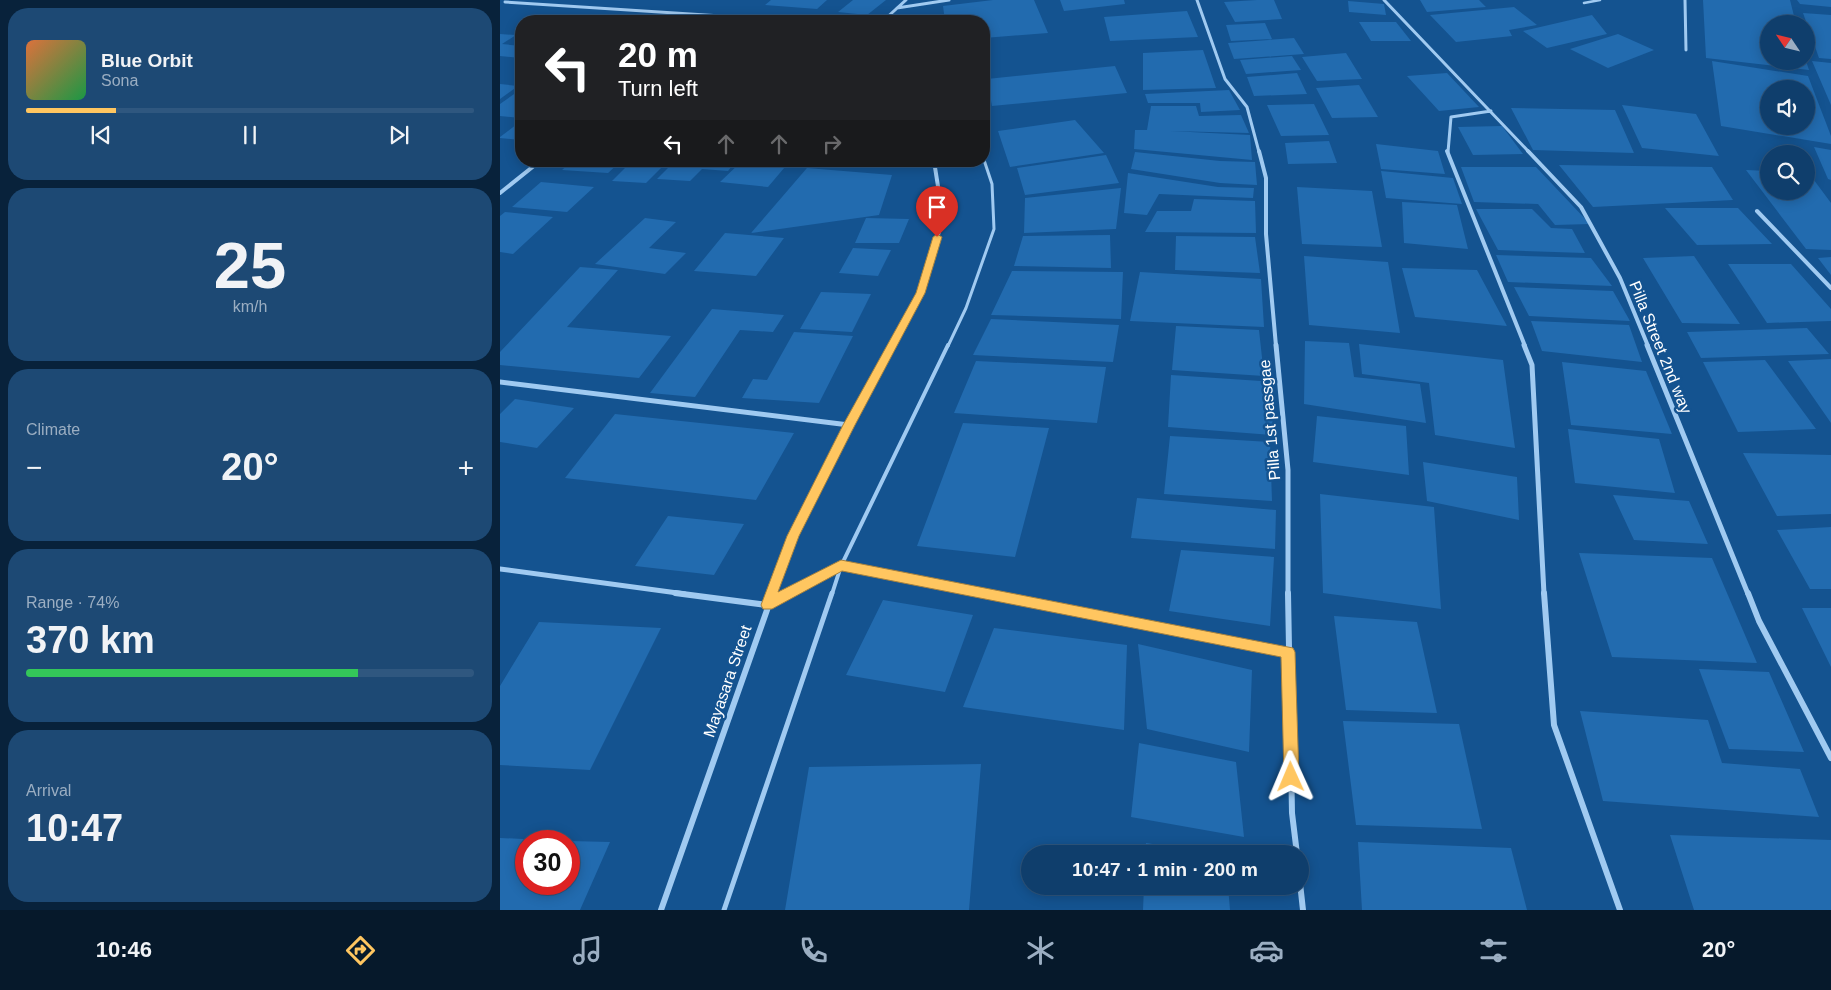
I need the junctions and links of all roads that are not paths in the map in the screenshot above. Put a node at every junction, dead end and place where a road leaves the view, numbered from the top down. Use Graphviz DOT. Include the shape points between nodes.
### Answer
graph roads {
  1 [pos="906,0"];
  2 [pos="949,0"];
  3 [pos="1197,0"];
  4 [pos="1384,0"];
  5 [pos="1600,0"];
  6 [pos="1685,0"];
  7 [pos="506,1"];
  8 [pos="1584,3"];
  9 [pos="500,4"];
  10 [pos="897,8"];
  11 [pos="710,15"];
  12 [pos="889,15"];
  13 [pos="1686,50"];
  14 [pos="1491,111"];
  15 [pos="532,167"];
  16 [pos="935,167"];
  17 [pos="986,167"];
  18 [pos="500,193"];
  19 [pos="1756,211"];
  20 [pos="1831,288"];
  21 [pos="500,382"];
  22 [pos="849,425"];
  23 [pos="841,566"];
  24 [pos="500,569"];
  25 [pos="767,605"];
  26 [pos="1288,652"];
  27 [pos="1831,758"];
  28 [pos="1296,845"];
  29 [pos="1301,895"];
  30 [pos="661,910"];
  31 [pos="724,910"];
  32 [pos="1303,910"];
  33 [pos="1620,910"];
  1 -- 10 [label="street"];
  2 -- 10 [label="street"];
  3 -- 26 [label="street, Pilla 1st passgae" via="1225,79 1247,107 1266,178 1266,234 1288,470"];
  4 -- 14 [label="street, Pilla Street 2nd way"];
  5 -- 8 [label="lane"];
  6 -- 13 [label="street"];
  7 -- 9 [label="street"];
  7 -- 11 [label="street"];
  10 -- 12 [label="street"];
  14 -- 27 [label="street, Pilla Street 2nd way" via="1581,207 1620,278 1759,622"];
  14 -- 33 [label="street" via="1451,117 1447,151 1532,365 1554,725"];
  15 -- 18 [label="street"];
  16 -- 22 [label="street, Mayasara Street" via="943,218 921,293"];
  17 -- 23 [label="lane" via="992,184 994,229 966,308"];
  19 -- 20 [label="street"];
  21 -- 22 [label="street"];
  22 -- 25 [label="street, Mayasara Street" via="793,536"];
  23 -- 25 [label="street"];
  23 -- 26 [label="street"];
  23 -- 31 [label="lane"];
  24 -- 25 [label="street"];
  25 -- 30 [label="street, Mayasara Street"];
  26 -- 28 [label="street, Pilla 1st passgae" via="1292,813"];
  29 -- 32 [label="street"];
}
